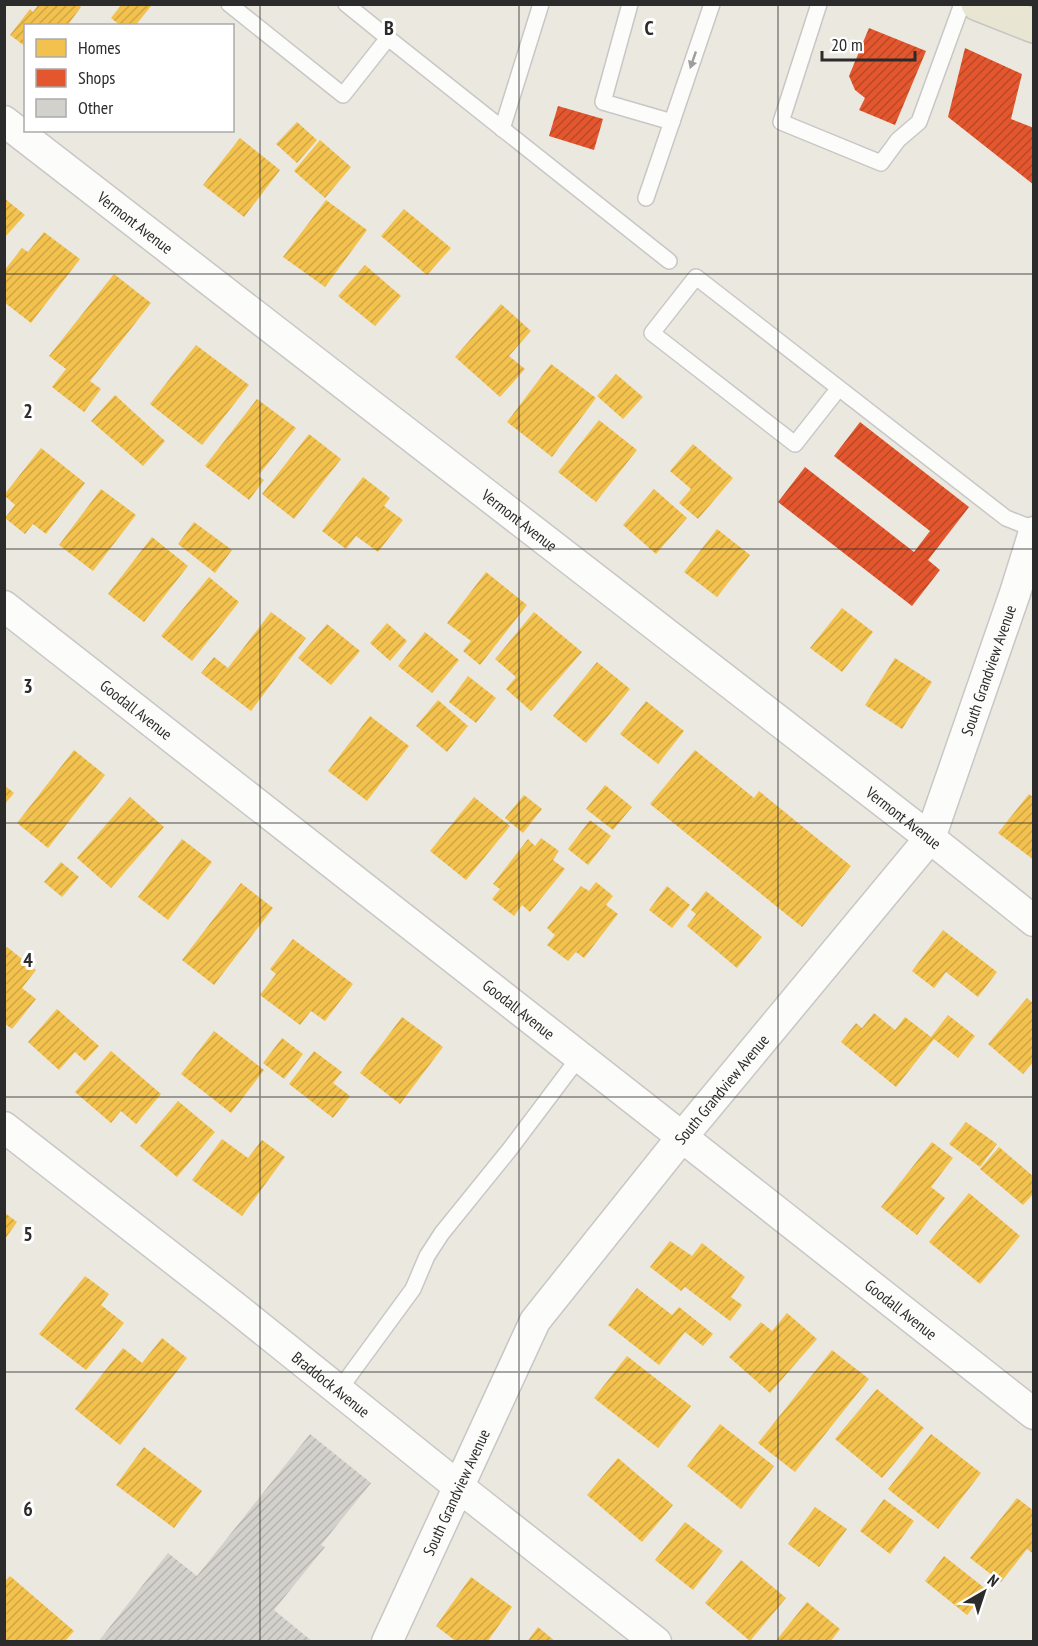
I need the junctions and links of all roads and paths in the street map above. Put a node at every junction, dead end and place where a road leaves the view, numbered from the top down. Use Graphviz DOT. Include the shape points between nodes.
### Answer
graph roads {
  1 [pos="229,4"];
  2 [pos="346,4"];
  3 [pos="541,4"];
  4 [pos="630,4"];
  5 [pos="711,4"];
  6 [pos="819,4"];
  7 [pos="962,4"];
  8 [pos="978,4"];
  9 [pos="1034,26"];
  10 [pos="388,38"];
  11 [pos="4,121"];
  12 [pos="672,123"];
  13 [pos="502,129"];
  14 [pos="646,198"];
  15 [pos="669,261"];
  16 [pos="839,388"];
  17 [pos="1034,531"];
  18 [pos="1024,596"];
  19 [pos="4,606"];
  20 [pos="930,838"];
  21 [pos="1034,921"];
  22 [pos="580,1056"];
  23 [pos="4,1127"];
  24 [pos="682,1137"];
  25 [pos="339,1390"];
  26 [pos="1034,1414"];
  27 [pos="459,1487"];
  28 [pos="387,1641"];
  29 [pos="656,1641"];
  1 -- 10 [label="lane" via="343,95"];
  2 -- 10 [label="lane"];
  3 -- 13 [label="lane"];
  4 -- 12 [label="lane" via="603,102"];
  5 -- 12 [label="lane, one-way"];
  6 -- 7 [label="lane" via="781,122 881,164 898,140 919,122"];
  8 -- 9 [label="main road"];
  10 -- 13 [label="lane"];
  11 -- 20 [label="street, Vermont Avenue"];
  12 -- 14 [label="lane"];
  13 -- 15 [label="lane"];
  16 -- 16 [label="lane" via="795,444 652,333 696,277"];
  16 -- 17 [label="lane" via="1006,518"];
  17 -- 18 [label="street, South Grandview Avenue"];
  18 -- 20 [label="street, South Grandview Avenue"];
  19 -- 22 [label="street, Goodall Avenue"];
  20 -- 21 [label="street, Vermont Avenue"];
  20 -- 24 [label="street, South Grandview Avenue"];
  22 -- 24 [label="street, Goodall Avenue"];
  22 -- 25 [label="lane" via="442,1233 413,1288"];
  23 -- 25 [label="street, Braddock Avenue"];
  24 -- 26 [label="street, Goodall Avenue"];
  24 -- 27 [label="street, South Grandview Avenue" via="535,1321"];
  25 -- 27 [label="street, Braddock Avenue"];
  27 -- 28 [label="street, South Grandview Avenue"];
  27 -- 29 [label="street, Braddock Avenue"];
}
